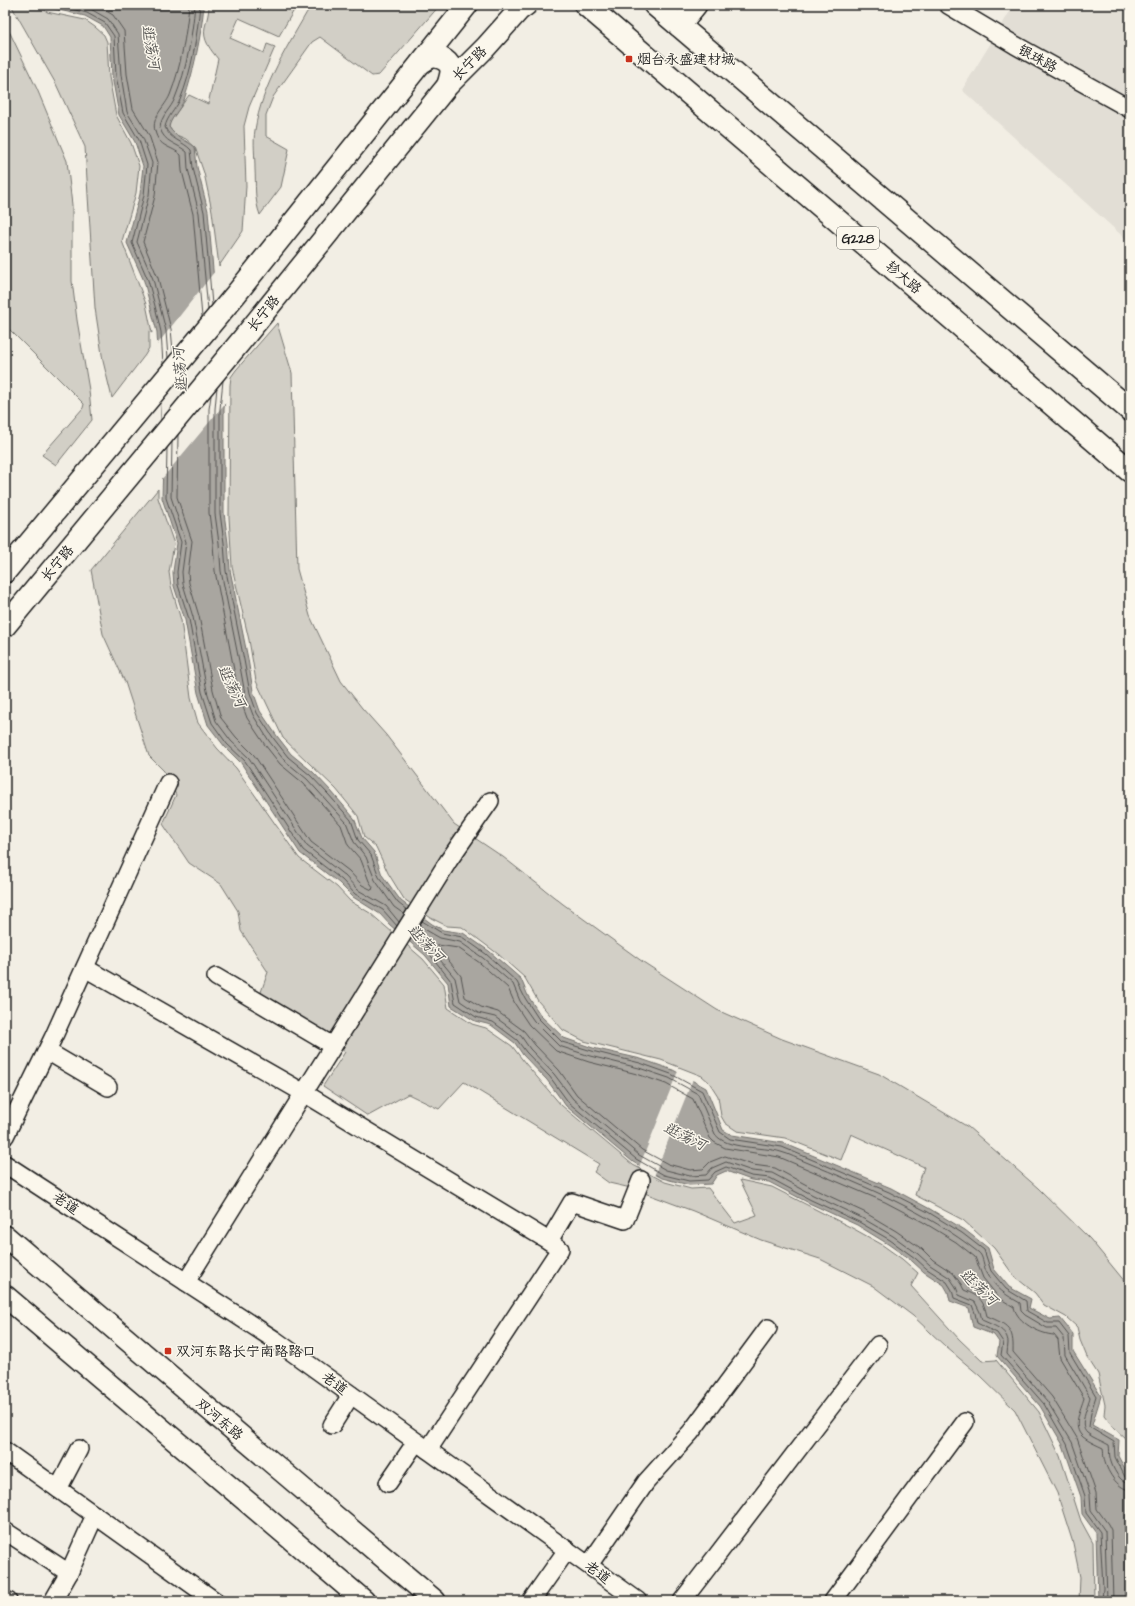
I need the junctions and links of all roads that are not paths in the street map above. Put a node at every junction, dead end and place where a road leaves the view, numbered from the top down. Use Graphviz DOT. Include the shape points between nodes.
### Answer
graph roads {
  1 [pos="467,5"];
  2 [pos="526,5"];
  3 [pos="586,5"];
  4 [pos="655,5"];
  5 [pos="696,5"];
  6 [pos="948,5"];
  7 [pos="679,26"];
  8 [pos="421,63"];
  9 [pos="448,84"];
  10 [pos="1130,109"];
  11 [pos="1130,410"];
  12 [pos="1130,470"];
  13 [pos="5,572"];
  14 [pos="5,626"];
  15 [pos="168,784"];
  16 [pos="490,801"];
  17 [pos="85,968"];
  18 [pos="216,977"];
  19 [pos="334,1046"];
  20 [pos="47,1051"];
  21 [pos="108,1087"];
  22 [pos="304,1093"];
  23 [pos="5,1136"];
  24 [pos="5,1164"];
  25 [pos="641,1180"];
  26 [pos="5,1236"];
  27 [pos="549,1240"];
  28 [pos="186,1282"];
  29 [pos="5,1296"];
  30 [pos="768,1328"];
  31 [pos="878,1345"];
  32 [pos="351,1395"];
  33 [pos="965,1422"];
  34 [pos="332,1425"];
  35 [pos="422,1446"];
  36 [pos="80,1449"];
  37 [pos="5,1451"];
  38 [pos="388,1483"];
  39 [pos="58,1489"];
  40 [pos="95,1515"];
  41 [pos="5,1531"];
  42 [pos="567,1550"];
  43 [pos="589,1565"];
  44 [pos="69,1573"];
  45 [pos="53,1601"];
  46 [pos="215,1601"];
  47 [pos="364,1601"];
  48 [pos="435,1601"];
  49 [pos="531,1601"];
  50 [pos="638,1601"];
  51 [pos="682,1601"];
  52 [pos="833,1601"];
  1 -- 8 [label="street"];
  2 -- 9 [label="street, 长宁路"];
  3 -- 12 [label="highway, 轸大路 / G228"];
  4 -- 7 [label="highway"];
  5 -- 7 [label="street"];
  6 -- 10 [label="street, 银珠路"];
  7 -- 11 [label="highway"];
  8 -- 9 [label="street" via="434,57 446,61 451,72"];
  8 -- 13 [label="street" via="236,294"];
  9 -- 14 [label="street, 长宁路" via="241,341"];
  15 -- 17 [label="street"];
  16 -- 19 [label="street"];
  17 -- 20 [label="street"];
  17 -- 22 [label="street"];
  18 -- 19 [label="street"];
  19 -- 22 [label="street"];
  20 -- 21 [label="street"];
  20 -- 23 [label="street"];
  22 -- 27 [label="street"];
  22 -- 28 [label="street"];
  24 -- 28 [label="street, 老道"];
  25 -- 27 [label="street" via="625,1220 572,1202"];
  26 -- 48 [label="street, 双河东路"];
  27 -- 35 [label="street" via="560,1250"];
  28 -- 32 [label="street, 老道" via="275,1340"];
  29 -- 47 [label="street"];
  30 -- 43 [label="street" via="691,1432 646,1482"];
  31 -- 51 [label="street"];
  32 -- 34 [label="street"];
  32 -- 35 [label="street, 老道"];
  33 -- 52 [label="street"];
  35 -- 38 [label="street"];
  35 -- 42 [label="street, 老道"];
  36 -- 39 [label="street"];
  37 -- 39 [label="street"];
  39 -- 40 [label="street"];
  40 -- 44 [label="street"];
  40 -- 46 [label="street"];
  41 -- 44 [label="street"];
  42 -- 43 [label="street, 老道"];
  42 -- 49 [label="street"];
  43 -- 50 [label="street, 老道"];
  44 -- 45 [label="street"];
}
